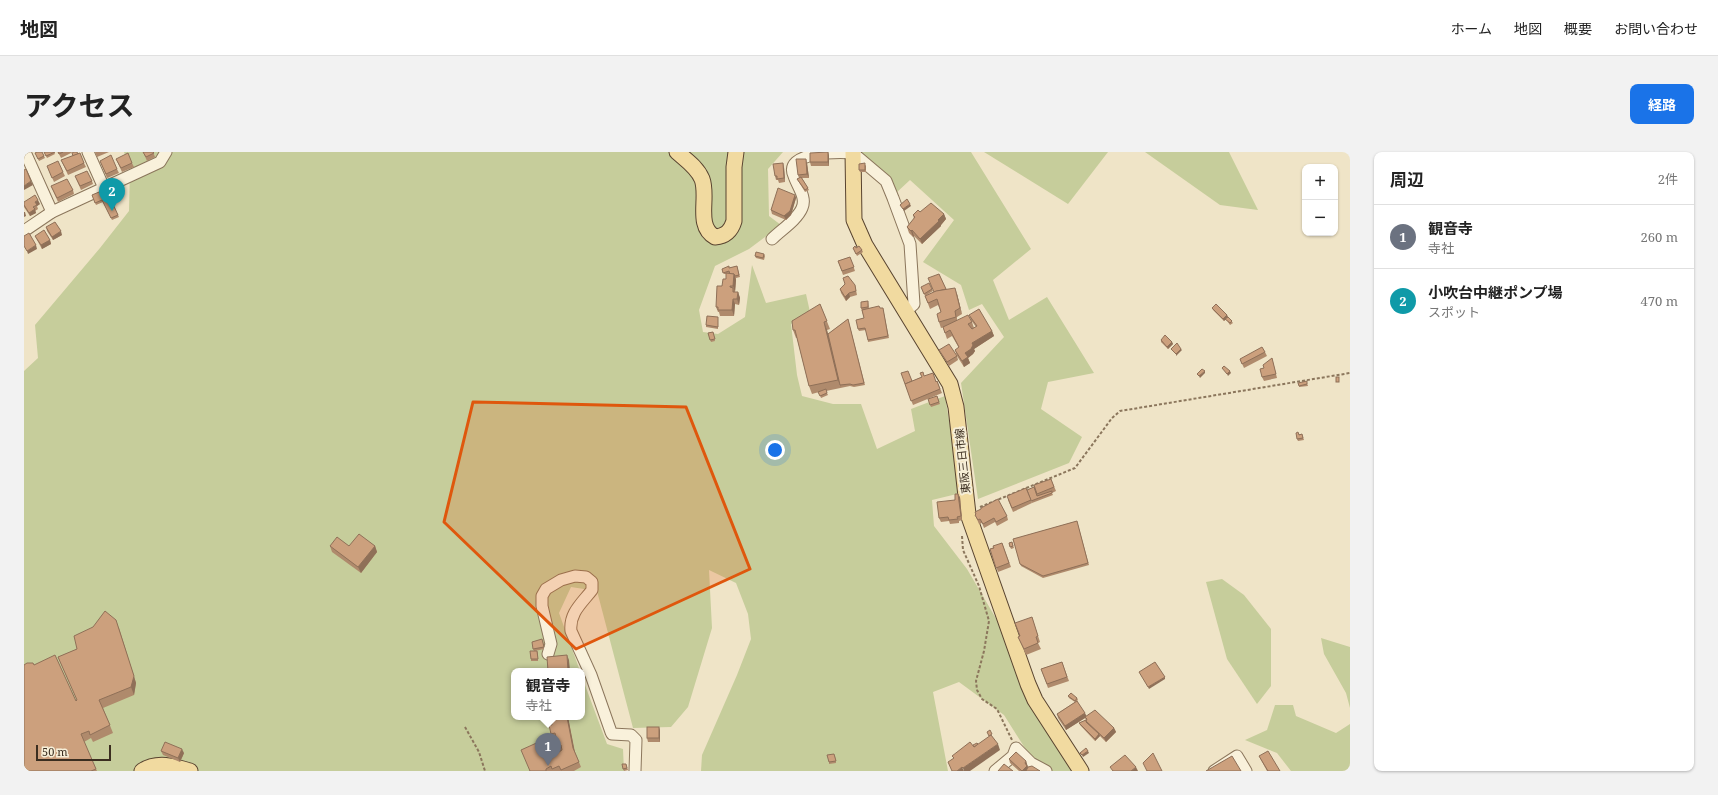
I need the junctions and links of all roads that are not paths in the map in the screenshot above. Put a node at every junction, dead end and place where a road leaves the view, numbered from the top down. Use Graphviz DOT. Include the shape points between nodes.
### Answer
graph roads {
  1 [pos="88,152"];
  2 [pos="166,152"];
  3 [pos="677,152"];
  4 [pos="736,152"];
  5 [pos="853,153"];
  6 [pos="26,157"];
  7 [pos="104,188"];
  8 [pos="52,212"];
  9 [pos="24,231"];
  10 [pos="772,239"];
  11 [pos="906,311"];
  12 [pos="548,654"];
  13 [pos="142,771"];
  14 [pos="190,771"];
  15 [pos="635,771"];
  16 [pos="995,771"];
  17 [pos="1046,771"];
  18 [pos="1080,771"];
  19 [pos="1214,771"];
  20 [pos="1246,771"];
  1 -- 7 [label="street"];
  2 -- 7 [label="street" via="160,162"];
  3 -- 4 [label="main road" via="692,165 701,178 704,188 705,224 707,230 715,237 727,234 734,221"];
  5 -- 10 [label="street" via="806,153 797,156 793,174 804,198 802,208"];
  5 -- 11 [label="main road, 東阪三日市線" via="854,220 865,245"];
  5 -- 11 [label="street" via="886,182 910,244 914,304"];
  6 -- 8 [label="street"];
  7 -- 8 [label="street"];
  8 -- 9 [label="street"];
  11 -- 18 [label="main road, 東阪三日市線" via="950,384 956,407 969,519 1028,684 1035,700"];
  12 -- 15 [label="street" via="551,644 542,596 546,589 561,580 575,576 586,577 592,582 592,590 576,609 570,624 571,631 591,674 612,734 631,735 636,740"];
  13 -- 14 [label="main road" via="148,767 164,765"];
  16 -- 17 [label="street" via="1012,756 1016,748 1031,763"];
  19 -- 20 [label="street" via="1237,756"];
}
